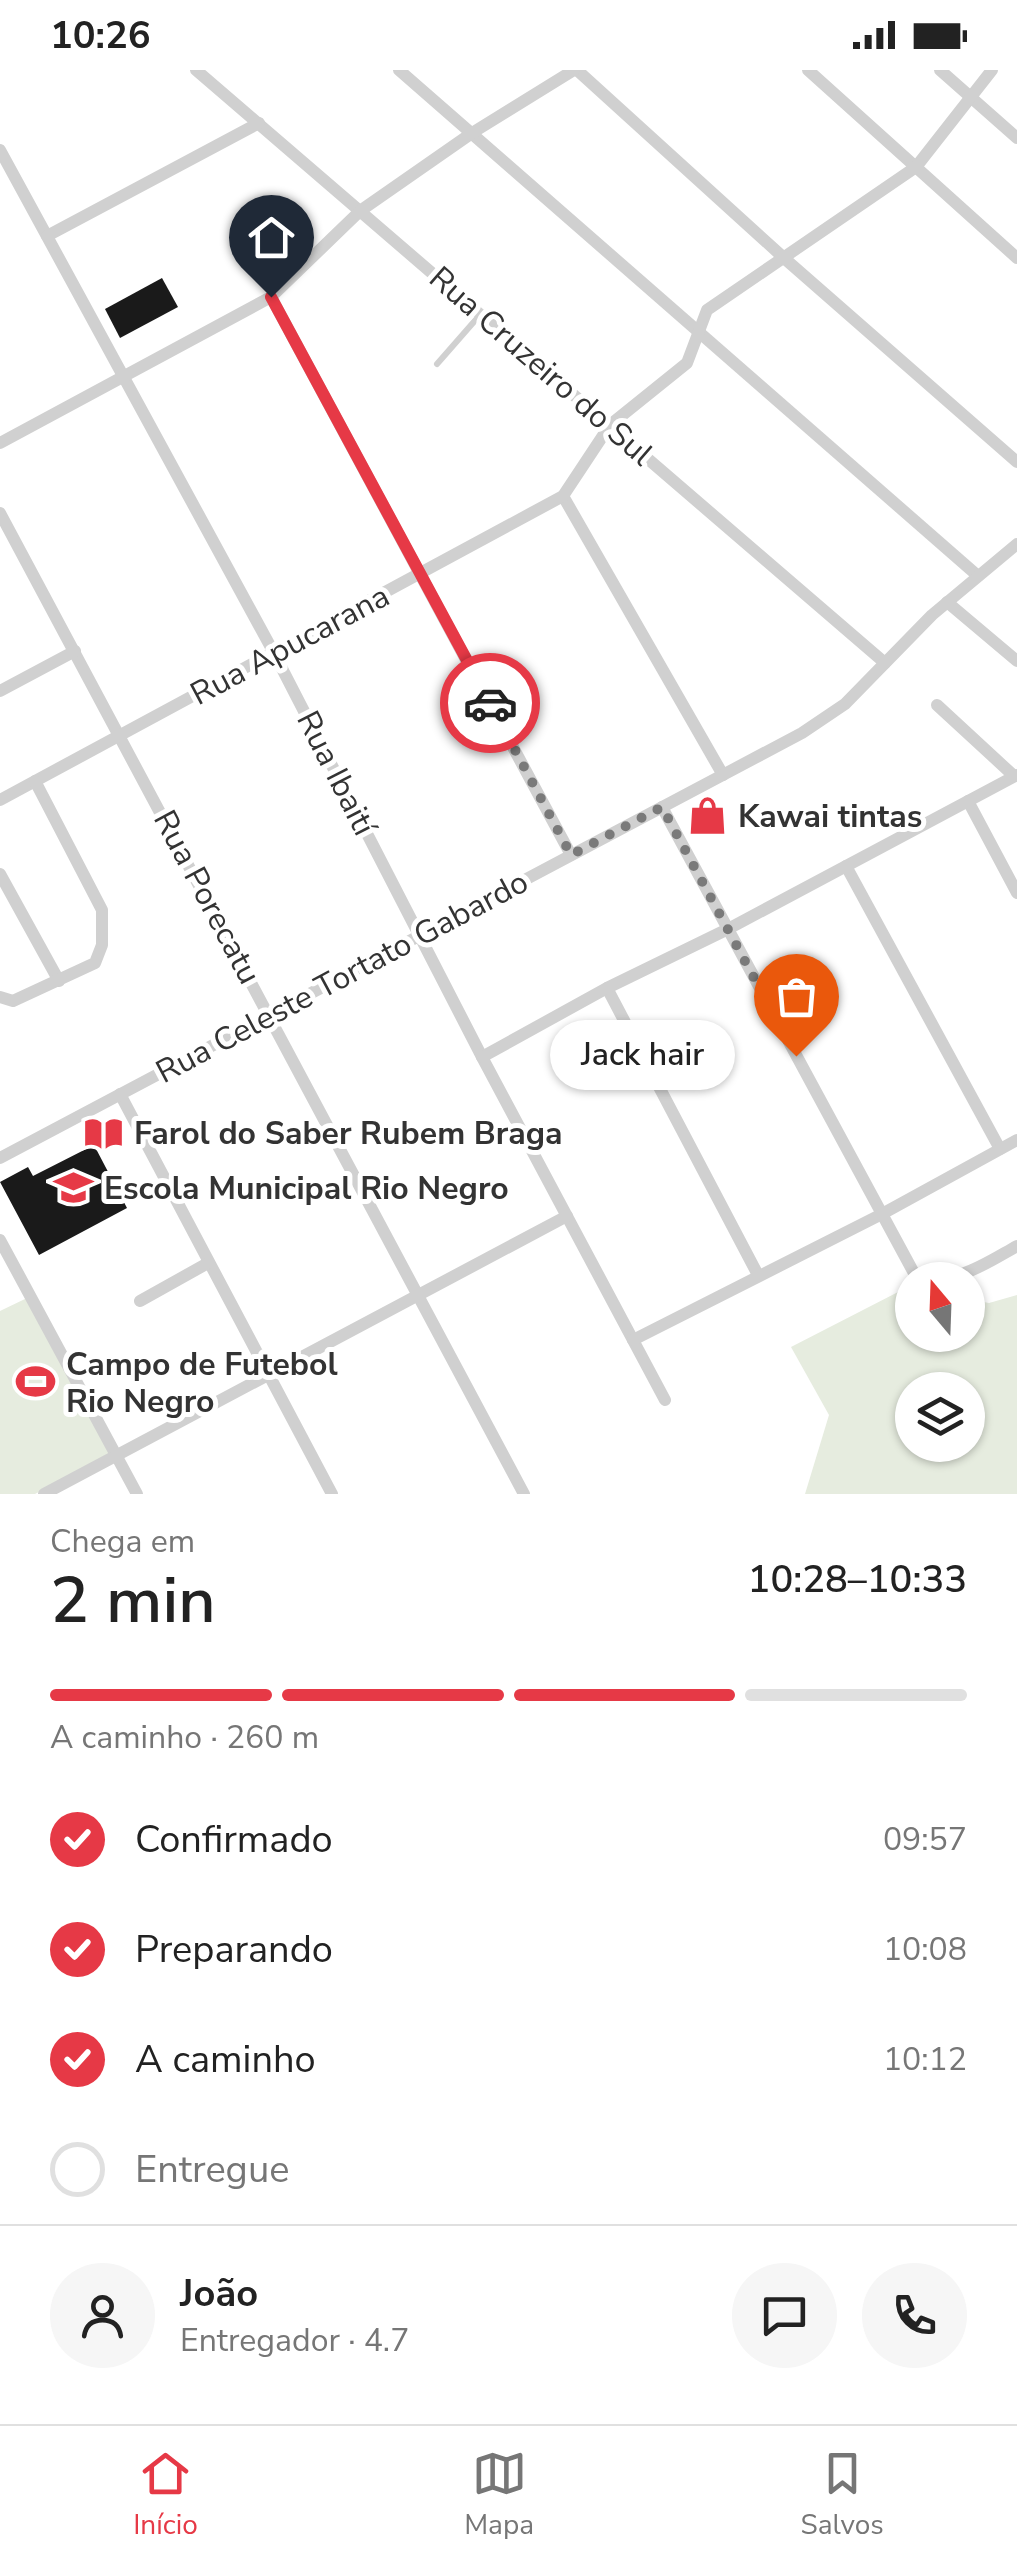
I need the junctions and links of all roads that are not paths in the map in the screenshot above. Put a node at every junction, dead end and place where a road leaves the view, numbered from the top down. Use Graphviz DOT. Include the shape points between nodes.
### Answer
graph roads {
  1 [pos="196,70"];
  2 [pos="399,70"];
  3 [pos="576,70"];
  4 [pos="808,70"];
  5 [pos="940,70"];
  6 [pos="992,70"];
  7 [pos="970,98"];
  8 [pos="259,123"];
  9 [pos="472,133"];
  10 [pos="1017,138"];
  11 [pos="0,150"];
  12 [pos="916,167"];
  13 [pos="360,211"];
  14 [pos="47,236"];
  15 [pos="784,258"];
  16 [pos="1017,258"];
  17 [pos="271,297"];
  18 [pos="481,314"];
  19 [pos="697,331"];
  20 [pos="437,364"];
  21 [pos="124,377"];
  22 [pos="610,425"];
  23 [pos="0,443"];
  24 [pos="1017,462"];
  25 [pos="563,496"];
  26 [pos="0,513"];
  27 [pos="1017,544"];
  28 [pos="422,574"];
  29 [pos="978,576"];
  30 [pos="947,602"];
  31 [pos="75,651"];
  32 [pos="274,653"];
  33 [pos="1017,661"];
  34 [pos="885,663"];
  35 [pos="0,691"];
  36 [pos="937,705"];
  37 [pos="121,735"];
  38 [pos="723,774"];
  39 [pos="1016,776"];
  40 [pos="35,781"];
  41 [pos="0,800"];
  42 [pos="968,801"];
  43 [pos="662,807"];
  44 [pos="571,855"];
  45 [pos="846,866"];
  46 [pos="0,874"];
  47 [pos="1017,893"];
  48 [pos="728,929"];
  49 [pos="420,935"];
  50 [pos="58,981"];
  51 [pos="606,988"];
  52 [pos="0,996"];
  53 [pos="270,1015"];
  54 [pos="482,1057"];
  55 [pos="120,1094"];
  56 [pos="1017,1140"];
  57 [pos="1000,1149"];
  58 [pos="0,1158"];
  59 [pos="882,1214"];
  60 [pos="566,1216"];
  61 [pos="0,1240"];
  62 [pos="1017,1246"];
  63 [pos="208,1263"];
  64 [pos="758,1275"];
  65 [pos="419,1295"];
  66 [pos="140,1302"];
  67 [pos="632,1340"];
  68 [pos="269,1374"];
  69 [pos="665,1400"];
  70 [pos="116,1456"];
  71 [pos="44,1494"];
  72 [pos="136,1494"];
  73 [pos="332,1494"];
  74 [pos="524,1494"];
  1 -- 8 [label="street, Rua Cruzeiro do Sul"];
  2 -- 9 [label="street"];
  3 -- 9 [label="street"];
  3 -- 15 [label="street"];
  4 -- 12 [label="street"];
  5 -- 7 [label="street"];
  6 -- 7 [label="street, Rua Apucarana"];
  7 -- 10 [label="street"];
  7 -- 12 [label="street, Rua Apucarana"];
  8 -- 13 [label="street, Rua Cruzeiro do Sul"];
  8 -- 14 [label="street"];
  9 -- 13 [label="street"];
  9 -- 19 [label="street"];
  11 -- 14 [label="street, Rua Ibaití"];
  12 -- 15 [label="street, Rua Apucarana"];
  12 -- 16 [label="street"];
  13 -- 17 [label="street"];
  13 -- 18 [label="street, Rua Cruzeiro do Sul"];
  14 -- 21 [label="street, Rua Ibaití"];
  15 -- 19 [label="street, Rua Apucarana" via="707,310"];
  15 -- 24 [label="street"];
  17 -- 21 [label="street"];
  17 -- 28 [label="street"];
  18 -- 20 [label="lane"];
  18 -- 22 [label="street, Rua Cruzeiro do Sul"];
  19 -- 22 [label="street, Rua Apucarana" via="687,363"];
  19 -- 29 [label="street"];
  21 -- 23 [label="street"];
  21 -- 32 [label="street, Rua Ibaití"];
  22 -- 25 [label="street, Rua Apucarana"];
  22 -- 34 [label="street, Rua Cruzeiro do Sul"];
  25 -- 28 [label="street, Rua Apucarana"];
  25 -- 38 [label="street"];
  26 -- 31 [label="street, Rua Porecatu"];
  27 -- 29 [label="street, Rua Celeste Tortato Gabardo"];
  28 -- 32 [label="street, Rua Apucarana"];
  28 -- 44 [label="street"];
  29 -- 30 [label="street, Rua Celeste Tortato Gabardo"];
  30 -- 33 [label="street"];
  30 -- 34 [label="street, Rua Celeste Tortato Gabardo"];
  31 -- 35 [label="street"];
  31 -- 37 [label="street, Rua Porecatu"];
  32 -- 37 [label="street, Rua Apucarana"];
  32 -- 49 [label="street, Rua Ibaití"];
  34 -- 38 [label="street, Rua Celeste Tortato Gabardo" via="845,704"];
  36 -- 39 [label="street"];
  37 -- 40 [label="street, Rua Apucarana"];
  37 -- 53 [label="street, Rua Porecatu"];
  38 -- 43 [label="street, Rua Celeste Tortato Gabardo"];
  39 -- 42 [label="street"];
  40 -- 41 [label="street, Rua Apucarana"];
  40 -- 50 [label="street" via="102,910 95,963"];
  42 -- 45 [label="street"];
  42 -- 47 [label="street"];
  43 -- 44 [label="street, Rua Celeste Tortato Gabardo"];
  43 -- 48 [label="street"];
  44 -- 49 [label="street, Rua Celeste Tortato Gabardo"];
  45 -- 48 [label="street"];
  45 -- 57 [label="street"];
  46 -- 50 [label="street"];
  48 -- 51 [label="street"];
  48 -- 59 [label="street"];
  49 -- 53 [label="street, Rua Celeste Tortato Gabardo"];
  49 -- 54 [label="street, Rua Ibaití"];
  50 -- 52 [label="street" via="12,1001"];
  51 -- 54 [label="street"];
  51 -- 64 [label="street"];
  53 -- 55 [label="street, Rua Celeste Tortato Gabardo"];
  53 -- 65 [label="street, Rua Porecatu"];
  54 -- 60 [label="street, Rua Ibaití"];
  55 -- 58 [label="street, Rua Celeste Tortato Gabardo"];
  55 -- 63 [label="street"];
  56 -- 57 [label="street"];
  57 -- 59 [label="street"];
  59 -- 62 [label="street" via="915,1274 933,1280 960,1277"];
  59 -- 64 [label="street"];
  60 -- 65 [label="street"];
  60 -- 67 [label="street, Rua Ibaití"];
  61 -- 70 [label="street"];
  63 -- 66 [label="street"];
  63 -- 68 [label="street"];
  64 -- 67 [label="street"];
  65 -- 68 [label="street"];
  65 -- 74 [label="street, Rua Porecatu"];
  67 -- 69 [label="street, Rua Ibaití"];
  68 -- 70 [label="street"];
  68 -- 73 [label="street"];
  70 -- 71 [label="street"];
  70 -- 72 [label="street"];
}
